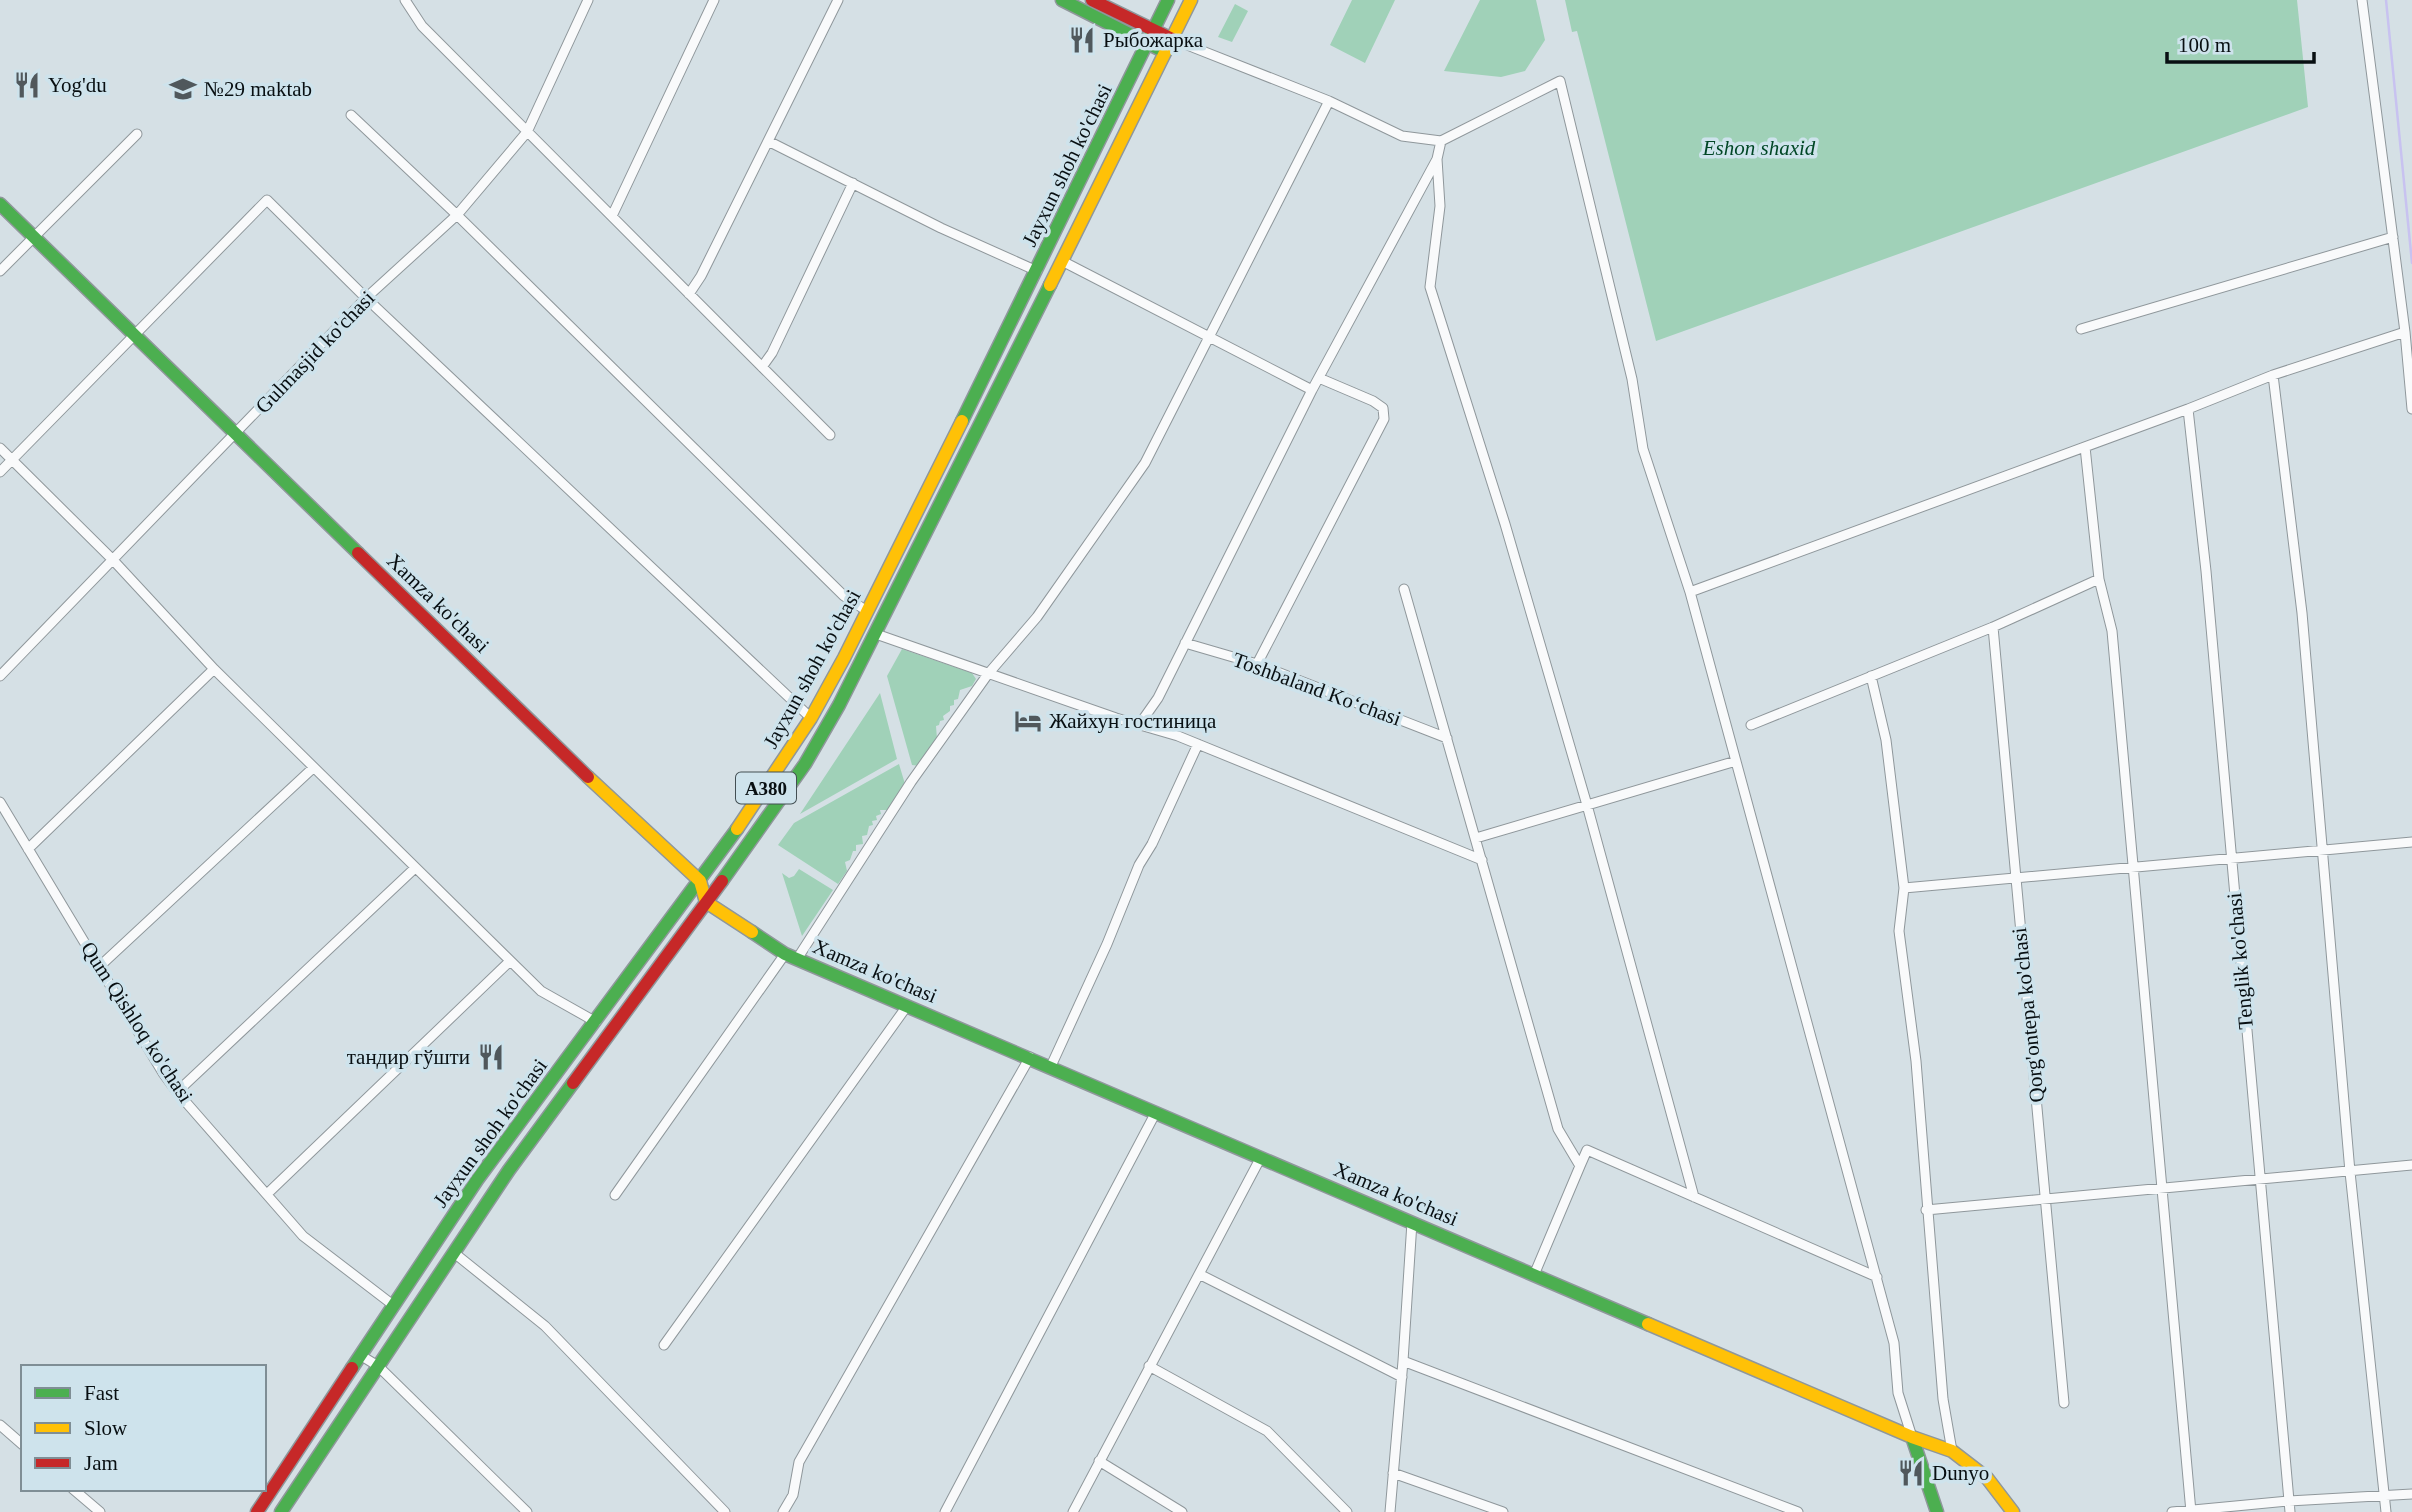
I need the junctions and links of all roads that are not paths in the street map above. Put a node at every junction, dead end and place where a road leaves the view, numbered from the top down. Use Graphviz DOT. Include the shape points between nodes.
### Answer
graph roads {
  1 [pos="405,0"];
  2 [pos="588,0"];
  3 [pos="715,0"];
  4 [pos="838,0"];
  5 [pos="1062,0"];
  6 [pos="1092,0"];
  7 [pos="1168,0"];
  8 [pos="1191,0"];
  9 [pos="2362,0"];
  10 [pos="1152,31"];
  11 [pos="1171,39"];
  12 [pos="1146,44"];
  13 [pos="1165,52"];
  14 [pos="1329,101"];
  15 [pos="351,116"];
  16 [pos="527,132"];
  17 [pos="137,134"];
  18 [pos="768,141"];
  19 [pos="1441,141"];
  20 [pos="1437,159"];
  21 [pos="853,183"];
  22 [pos="0,204"];
  23 [pos="457,215"];
  24 [pos="612,216"];
  25 [pos="34,236"];
  26 [pos="2393,237"];
  27 [pos="1062,261"];
  28 [pos="0,271"];
  29 [pos="1037,271"];
  30 [pos="689,294"];
  31 [pos="366,298"];
  32 [pos="2081,330"];
  33 [pos="2405,332"];
  34 [pos="135,336"];
  35 [pos="1210,337"];
  36 [pos="762,367"];
  37 [pos="2273,375"];
  38 [pos="1319,378"];
  39 [pos="1312,390"];
  40 [pos="2188,409"];
  41 [pos="2412,409"];
  42 [pos="237,433"];
  43 [pos="830,435"];
  44 [pos="2085,447"];
  45 [pos="0,448"];
  46 [pos="12,460"];
  47 [pos="0,472"];
  48 [pos="113,560"];
  49 [pos="2099,579"];
  50 [pos="1404,589"];
  51 [pos="1690,592"];
  52 [pos="867,611"];
  53 [pos="1993,626"];
  54 [pos="876,634"];
  55 [pos="1185,643"];
  56 [pos="1257,664"];
  57 [pos="214,669"];
  58 [pos="988,674"];
  59 [pos="0,676"];
  60 [pos="1871,676"];
  61 [pos="811,718"];
  62 [pos="1139,725"];
  63 [pos="1751,725"];
  64 [pos="1447,738"];
  65 [pos="1198,744"];
  66 [pos="1736,761"];
  67 [pos="313,768"];
  68 [pos="0,802"];
  69 [pos="1587,805"];
  70 [pos="1476,838"];
  71 [pos="2412,842"];
  72 [pos="29,849"];
  73 [pos="2324,850"];
  74 [pos="1482,860"];
  75 [pos="2230,860"];
  76 [pos="415,868"];
  77 [pos="2134,868"];
  78 [pos="2015,878"];
  79 [pos="700,881"];
  80 [pos="1904,888"];
  81 [pos="706,902"];
  82 [pos="791,956"];
  83 [pos="510,961"];
  84 [pos="100,967"];
  85 [pos="908,1006"];
  86 [pos="596,1022"];
  87 [pos="1030,1057"];
  88 [pos="1051,1066"];
  89 [pos="177,1091"];
  90 [pos="1156,1112"];
  91 [pos="1261,1157"];
  92 [pos="1580,1166"];
  93 [pos="2412,1166"];
  94 [pos="2350,1172"];
  95 [pos="2261,1179"];
  96 [pos="2163,1189"];
  97 [pos="267,1194"];
  98 [pos="615,1195"];
  99 [pos="1694,1197"];
  100 [pos="2047,1199"];
  101 [pos="1926,1210"];
  102 [pos="1412,1222"];
  103 [pos="453,1252"];
  104 [pos="1199,1274"];
  105 [pos="1534,1275"];
  106 [pos="1877,1277"];
  107 [pos="393,1305"];
  108 [pos="664,1345"];
  109 [pos="360,1354"];
  110 [pos="1403,1361"];
  111 [pos="378,1366"];
  112 [pos="1149,1366"];
  113 [pos="1402,1377"];
  114 [pos="2064,1403"];
  115 [pos="0,1425"];
  116 [pos="1912,1437"];
  117 [pos="21,1443"];
  118 [pos="1952,1451"];
  119 [pos="1099,1461"];
  120 [pos="1393,1473"];
  121 [pos="75,1491"];
  122 [pos="2412,1494"];
  123 [pos="2384,1496"];
  124 [pos="2289,1501"];
  125 [pos="2191,1511"];
  126 [pos="100,1512"];
  127 [pos="257,1512"];
  128 [pos="281,1512"];
  129 [pos="527,1512"];
  130 [pos="725,1512"];
  131 [pos="783,1512"];
  132 [pos="945,1512"];
  133 [pos="1073,1512"];
  134 [pos="1182,1512"];
  135 [pos="1347,1512"];
  136 [pos="1390,1512"];
  137 [pos="1503,1512"];
  138 [pos="1798,1512"];
  139 [pos="1937,1512"];
  140 [pos="2013,1512"];
  141 [pos="2172,1512"];
  142 [pos="2290,1512"];
  143 [pos="2386,1512"];
  1 -- 16 [label="street" via="422,26"];
  2 -- 16 [label="street, Gulmasjid ko'chasi"];
  3 -- 24 [label="street"];
  4 -- 18 [label="street"];
  5 -- 12 [label="main road"];
  6 -- 10 [label="main road"];
  7 -- 10 [label="main road, Jayxun shoh ko'chasi / A380"];
  8 -- 11 [label="main road, Jayxun shoh ko'chasi / A380"];
  9 -- 26 [label="street"];
  10 -- 11 [label="main road"];
  10 -- 12 [label="main road, Jayxun shoh ko'chasi / A380"];
  11 -- 13 [label="main road, Jayxun shoh ko'chasi / A380"];
  11 -- 14 [label="street"];
  12 -- 13 [label="main road"];
  12 -- 29 [label="main road, Jayxun shoh ko'chasi / A380"];
  13 -- 27 [label="main road, Jayxun shoh ko'chasi / A380"];
  14 -- 19 [label="street" via="1402,136"];
  14 -- 35 [label="street"];
  15 -- 23 [label="street"];
  16 -- 23 [label="street, Gulmasjid ko'chasi"];
  16 -- 24 [label="street"];
  17 -- 25 [label="street"];
  18 -- 21 [label="street"];
  18 -- 30 [label="street"];
  19 -- 20 [label="street"];
  19 -- 51 [label="street" via="1560,81 1632,379 1643,449"];
  20 -- 38 [label="street"];
  20 -- 69 [label="street" via="1440,206 1430,288 1506,524"];
  21 -- 29 [label="street"];
  21 -- 36 [label="street"];
  22 -- 25 [label="main road, Xamza ko'chasi"];
  23 -- 31 [label="street, Gulmasjid ko'chasi"];
  23 -- 52 [label="street" via="844,596"];
  24 -- 30 [label="street"];
  25 -- 28 [label="street"];
  25 -- 34 [label="main road, Xamza ko'chasi"];
  26 -- 32 [label="street"];
  26 -- 33 [label="street"];
  27 -- 35 [label="street"];
  27 -- 54 [label="main road, Jayxun shoh ko'chasi / A380"];
  29 -- 52 [label="main road, Jayxun shoh ko'chasi / A380"];
  30 -- 36 [label="street"];
  31 -- 34 [label="street" via="267,200"];
  31 -- 42 [label="street, Gulmasjid ko'chasi"];
  31 -- 61 [label="street"];
  33 -- 37 [label="street"];
  33 -- 41 [label="street"];
  34 -- 42 [label="main road, Xamza ko'chasi"];
  34 -- 46 [label="street"];
  35 -- 39 [label="street"];
  35 -- 58 [label="street" via="1145,463 1037,617"];
  36 -- 43 [label="street"];
  37 -- 40 [label="street"];
  37 -- 73 [label="street"];
  38 -- 39 [label="street"];
  38 -- 56 [label="street" via="1373,401 1383,408 1384,419"];
  39 -- 55 [label="street"];
  40 -- 44 [label="street"];
  40 -- 75 [label="street, Tenglik ko'chasi"];
  42 -- 48 [label="street, Gulmasjid ko'chasi"];
  42 -- 79 [label="main road, Xamza ko'chasi" via="628,817"];
  44 -- 49 [label="street"];
  44 -- 51 [label="street"];
  45 -- 46 [label="street"];
  46 -- 47 [label="street"];
  46 -- 48 [label="street"];
  48 -- 57 [label="street"];
  48 -- 59 [label="street, Gulmasjid ko'chasi"];
  49 -- 53 [label="street"];
  49 -- 77 [label="street" via="2112,631"];
  50 -- 64 [label="street"];
  51 -- 66 [label="street"];
  52 -- 61 [label="main road, Jayxun shoh ko'chasi / A380"];
  53 -- 60 [label="street"];
  53 -- 78 [label="street, Qorg'ontepa ko'chasi"];
  54 -- 58 [label="street"];
  54 -- 81 [label="main road, Jayxun shoh ko'chasi / A380" via="805,764"];
  55 -- 56 [label="street, Toshbaland Koʻchasi"];
  55 -- 62 [label="street"];
  56 -- 64 [label="street, Toshbaland Koʻchasi"];
  57 -- 67 [label="street"];
  57 -- 72 [label="street"];
  58 -- 62 [label="street"];
  58 -- 82 [label="street"];
  60 -- 63 [label="street"];
  60 -- 80 [label="street" via="1886,740"];
  61 -- 79 [label="main road, Jayxun shoh ko'chasi / A380"];
  62 -- 65 [label="street"];
  64 -- 70 [label="street"];
  65 -- 74 [label="street"];
  65 -- 88 [label="street"];
  66 -- 69 [label="street"];
  66 -- 106 [label="street"];
  67 -- 76 [label="street"];
  67 -- 84 [label="street"];
  68 -- 72 [label="street, Qum Qishloq ko'chasi"];
  69 -- 70 [label="street"];
  69 -- 99 [label="street"];
  70 -- 74 [label="street"];
  71 -- 73 [label="street"];
  72 -- 84 [label="street, Qum Qishloq ko'chasi"];
  73 -- 75 [label="street"];
  73 -- 94 [label="street"];
  74 -- 92 [label="street" via="1558,1129"];
  75 -- 77 [label="street"];
  75 -- 95 [label="street, Tenglik ko'chasi"];
  76 -- 83 [label="street"];
  76 -- 89 [label="street"];
  77 -- 78 [label="street"];
  77 -- 96 [label="street"];
  78 -- 80 [label="street"];
  78 -- 100 [label="street, Qorg'ontepa ko'chasi"];
  79 -- 81 [label="main road"];
  79 -- 86 [label="main road, Jayxun shoh ko'chasi / A380"];
  80 -- 101 [label="street" via="1899,931 1916,1061"];
  81 -- 82 [label="main road, Xamza ko'chasi"];
  81 -- 103 [label="main road, Jayxun shoh ko'chasi / A380"];
  82 -- 85 [label="main road, Xamza ko'chasi"];
  82 -- 98 [label="street"];
  83 -- 86 [label="street" via="541,991"];
  83 -- 97 [label="street"];
  84 -- 89 [label="street, Qum Qishloq ko'chasi"];
  85 -- 87 [label="main road, Xamza ko'chasi"];
  85 -- 108 [label="street"];
  86 -- 107 [label="main road, Jayxun shoh ko'chasi / A380" via="477,1181"];
  87 -- 88 [label="main road, Xamza ko'chasi"];
  87 -- 131 [label="street" via="799,1462 793,1495"];
  88 -- 90 [label="main road, Xamza ko'chasi"];
  89 -- 97 [label="street, Qum Qishloq ko'chasi"];
  90 -- 91 [label="main road, Xamza ko'chasi"];
  90 -- 132 [label="street"];
  91 -- 102 [label="main road, Xamza ko'chasi"];
  91 -- 104 [label="street"];
  92 -- 99 [label="street" via="1587,1150"];
  92 -- 105 [label="street"];
  93 -- 94 [label="street"];
  94 -- 95 [label="street"];
  94 -- 123 [label="street"];
  95 -- 96 [label="street"];
  95 -- 124 [label="street, Tenglik ko'chasi"];
  96 -- 100 [label="street"];
  96 -- 125 [label="street"];
  97 -- 107 [label="street, Qum Qishloq ko'chasi" via="303,1236"];
  99 -- 106 [label="street"];
  100 -- 101 [label="street"];
  100 -- 114 [label="street, Qorg'ontepa ko'chasi"];
  101 -- 118 [label="street"];
  102 -- 105 [label="main road, Xamza ko'chasi"];
  102 -- 110 [label="street"];
  103 -- 111 [label="main road, Jayxun shoh ko'chasi / A380"];
  103 -- 130 [label="street" via="545,1326"];
  104 -- 112 [label="street"];
  104 -- 113 [label="street"];
  105 -- 116 [label="main road, Xamza ko'chasi"];
  106 -- 116 [label="street" via="1894,1343 1898,1393"];
  107 -- 109 [label="main road, Jayxun shoh ko'chasi / A380"];
  109 -- 111 [label="street"];
  109 -- 127 [label="main road, Jayxun shoh ko'chasi / A380"];
  110 -- 113 [label="street"];
  110 -- 138 [label="street"];
  111 -- 128 [label="main road, Jayxun shoh ko'chasi / A380"];
  111 -- 129 [label="street"];
  112 -- 119 [label="street"];
  112 -- 135 [label="street" via="1267,1432"];
  113 -- 120 [label="street"];
  115 -- 117 [label="street"];
  116 -- 118 [label="main road, Xamza ko'chasi"];
  116 -- 139 [label="main road"];
  118 -- 140 [label="main road, Xamza ko'chasi" via="1987,1478"];
  119 -- 133 [label="street"];
  119 -- 134 [label="street"];
  120 -- 136 [label="street"];
  120 -- 137 [label="street"];
  121 -- 126 [label="street"];
  122 -- 123 [label="street"];
  123 -- 124 [label="street"];
  123 -- 143 [label="street"];
  124 -- 125 [label="street"];
  124 -- 142 [label="street, Tenglik ko'chasi"];
  125 -- 141 [label="street"];
}
